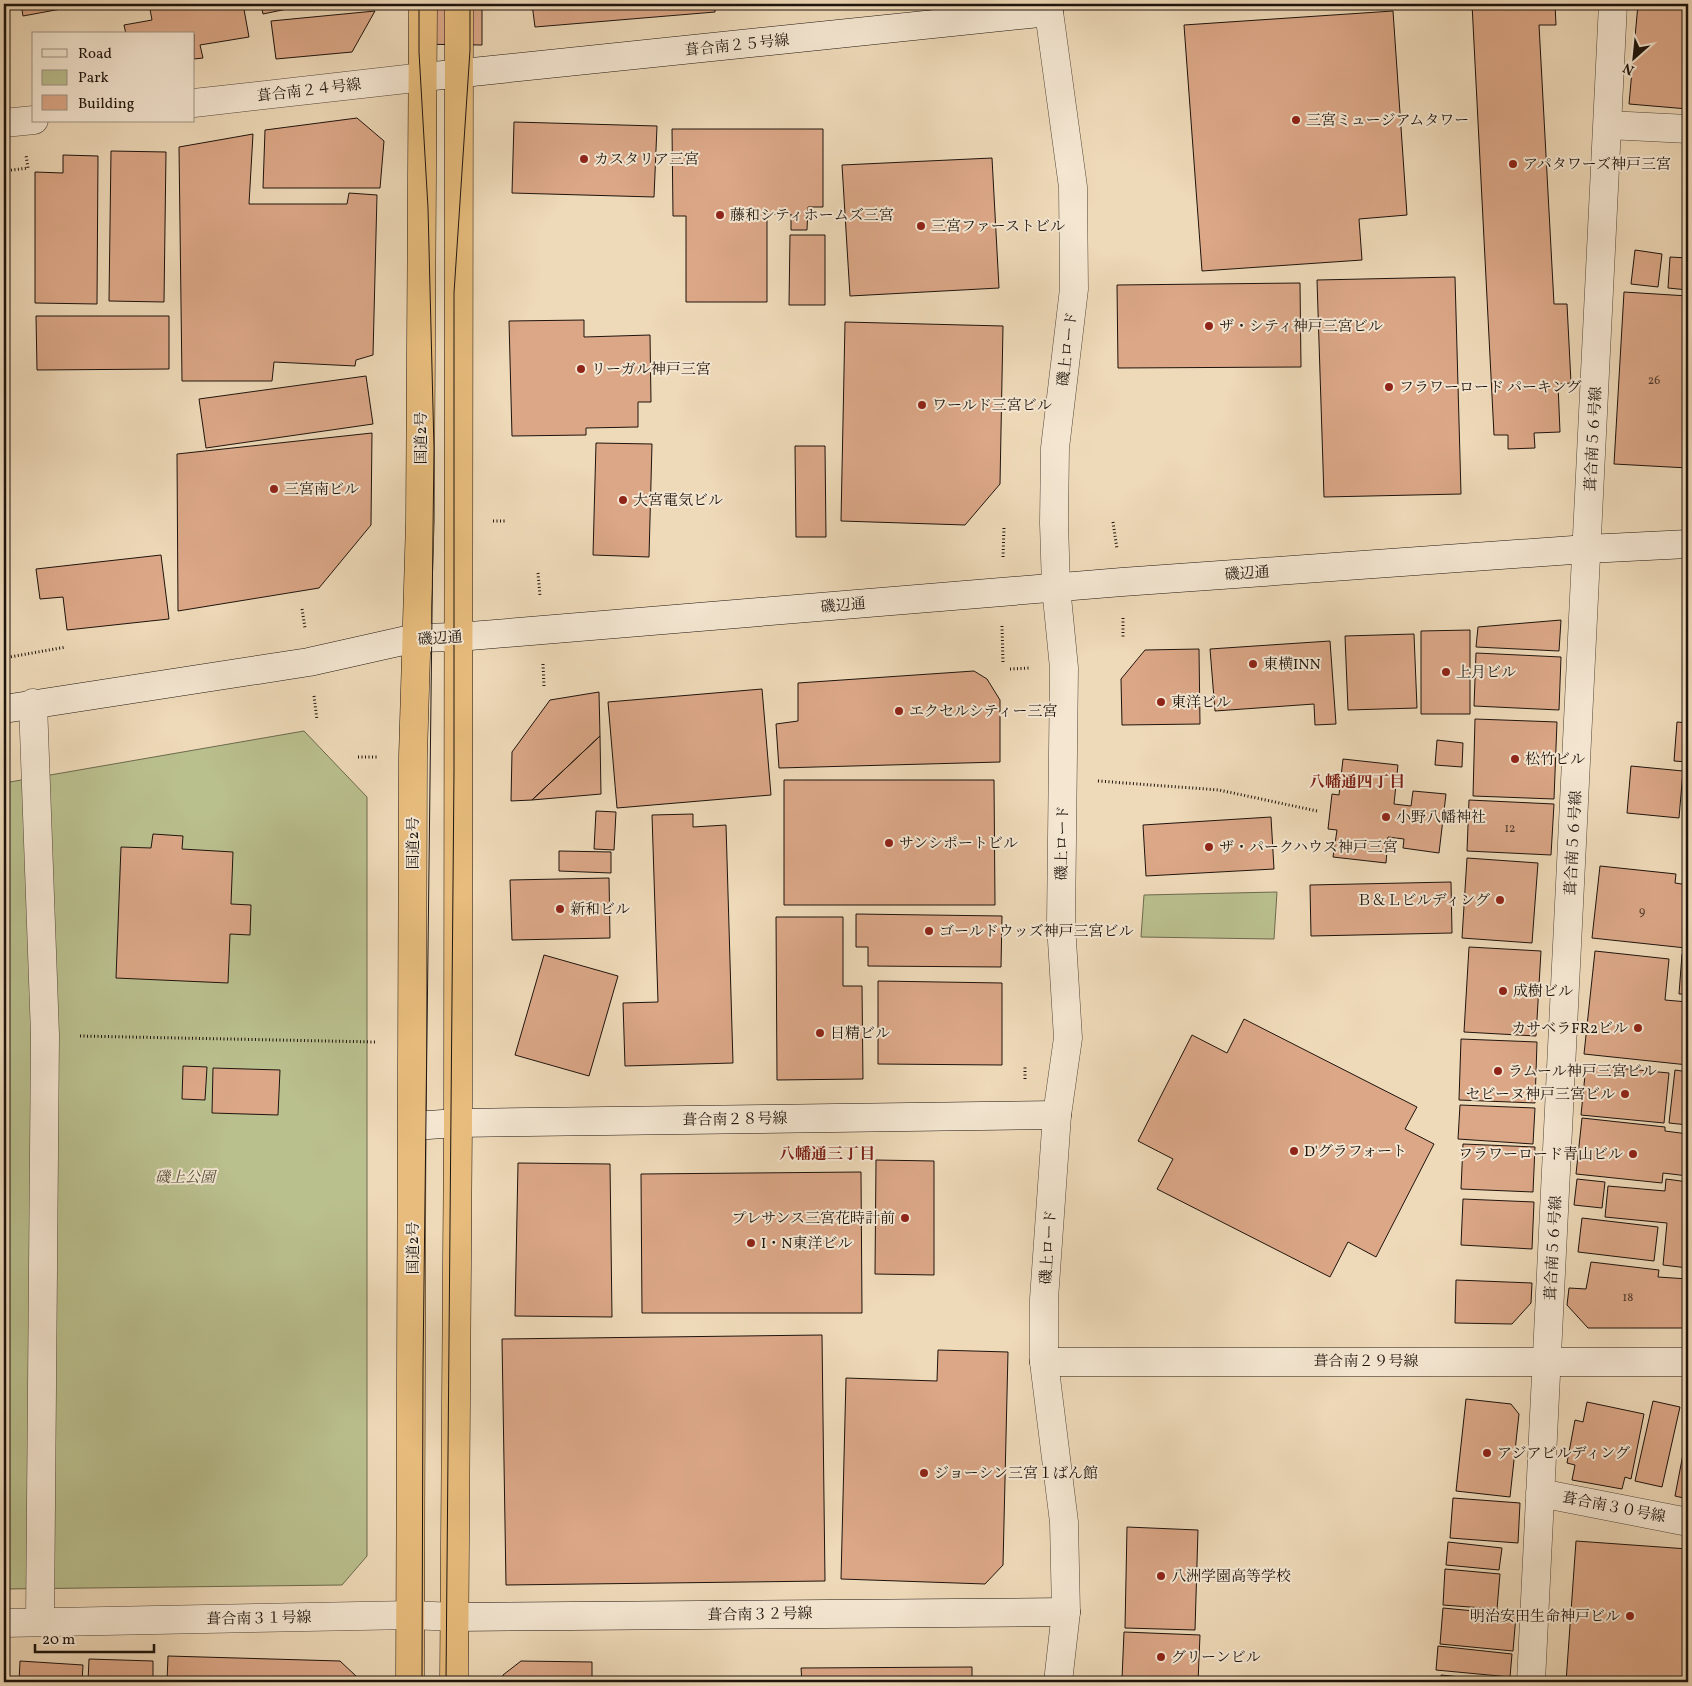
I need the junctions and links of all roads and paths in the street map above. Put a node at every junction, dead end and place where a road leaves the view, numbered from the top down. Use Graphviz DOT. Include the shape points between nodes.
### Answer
graph roads {
  1 [pos="423,4"];
  2 [pos="459,4"];
  3 [pos="1613,4"];
  4 [pos="1049,8"];
  5 [pos="459,74"];
  6 [pos="424,77"];
  7 [pos="195,103"];
  8 [pos="32,120"];
  9 [pos="4,123"];
  10 [pos="1608,125"];
  11 [pos="1688,129"];
  12 [pos="1688,544"];
  13 [pos="1587,549"];
  14 [pos="1056,588"];
  15 [pos="458,637"];
  16 [pos="416,638"];
  17 [pos="66,647"];
  18 [pos="4,658"];
  19 [pos="33,703"];
  20 [pos="4,709"];
  21 [pos="1064,778"];
  22 [pos="1317,811"];
  23 [pos="45,1035"];
  24 [pos="377,1042"];
  25 [pos="1057,1115"];
  26 [pos="458,1123"];
  27 [pos="413,1126"];
  28 [pos="1548,1361"];
  29 [pos="1044,1362"];
  30 [pos="1688,1362"];
  31 [pos="1540,1493"];
  32 [pos="1688,1522"];
  33 [pos="1066,1612"];
  34 [pos="412,1615"];
  35 [pos="454,1617"];
  36 [pos="40,1622"];
  37 [pos="4,1623"];
  38 [pos="410,1682"];
  39 [pos="454,1682"];
  40 [pos="1058,1682"];
  41 [pos="1531,1682"];
  1 -- 6 [label="highway, 国道2号"];
  2 -- 5 [label="highway"];
  3 -- 10 [label="street, 葺合南５６号線"];
  4 -- 5 [label="street, 葺合南２５号線"];
  4 -- 14 [label="street, 磯上ロード" via="1073,187 1074,242 1074,289 1055,448"];
  5 -- 6 [label="street, 葺合南２５号線"];
  5 -- 15 [label="highway"];
  6 -- 7 [label="street, 葺合南２４号線"];
  6 -- 16 [label="highway, 国道2号"];
  8 -- 9 [label="street"];
  10 -- 11 [label="street"];
  10 -- 13 [label="street, 葺合南５６号線"];
  12 -- 13 [label="street, 磯辺通"];
  13 -- 14 [label="street, 磯辺通"];
  13 -- 28 [label="street, 葺合南５６号線"];
  14 -- 15 [label="street, 磯辺通"];
  14 -- 21 [label="street, 磯上ロード" via="1064,668"];
  15 -- 16 [label="street, 磯辺通"];
  15 -- 26 [label="highway"];
  16 -- 19 [label="street, 磯辺通" via="309,662"];
  16 -- 27 [label="highway, 国道2号"];
  17 -- 18 [label="path"];
  19 -- 20 [label="street, 磯辺通"];
  19 -- 23 [label="street"];
  21 -- 22 [label="path" via="1219,790"];
  21 -- 25 [label="street, 磯上ロード" via="1061,924 1068,1038"];
  23 -- 24 [label="path"];
  23 -- 36 [label="street"];
  25 -- 26 [label="street, 葺合南２８号線"];
  25 -- 29 [label="street, 磯上ロード" via="1044,1299"];
  26 -- 27 [label="street, 葺合南２８号線"];
  26 -- 35 [label="highway"];
  27 -- 34 [label="highway, 国道2号"];
  28 -- 29 [label="street, 葺合南２９号線"];
  28 -- 30 [label="street, 葺合南２９号線"];
  28 -- 31 [label="street, 葺合南５６号線"];
  29 -- 33 [label="street, 磯上ロード" via="1064,1522"];
  31 -- 32 [label="street, 葺合南３０号線"];
  31 -- 41 [label="street, 葺合南５６号線"];
  33 -- 35 [label="street, 葺合南３２号線"];
  33 -- 40 [label="street, 磯上ロード"];
  34 -- 35 [label="street, 葺合南３１号線"];
  34 -- 36 [label="street, 葺合南３１号線"];
  34 -- 38 [label="highway, 国道2号"];
  35 -- 39 [label="highway"];
  36 -- 37 [label="street, 葺合南３１号線"];
}
